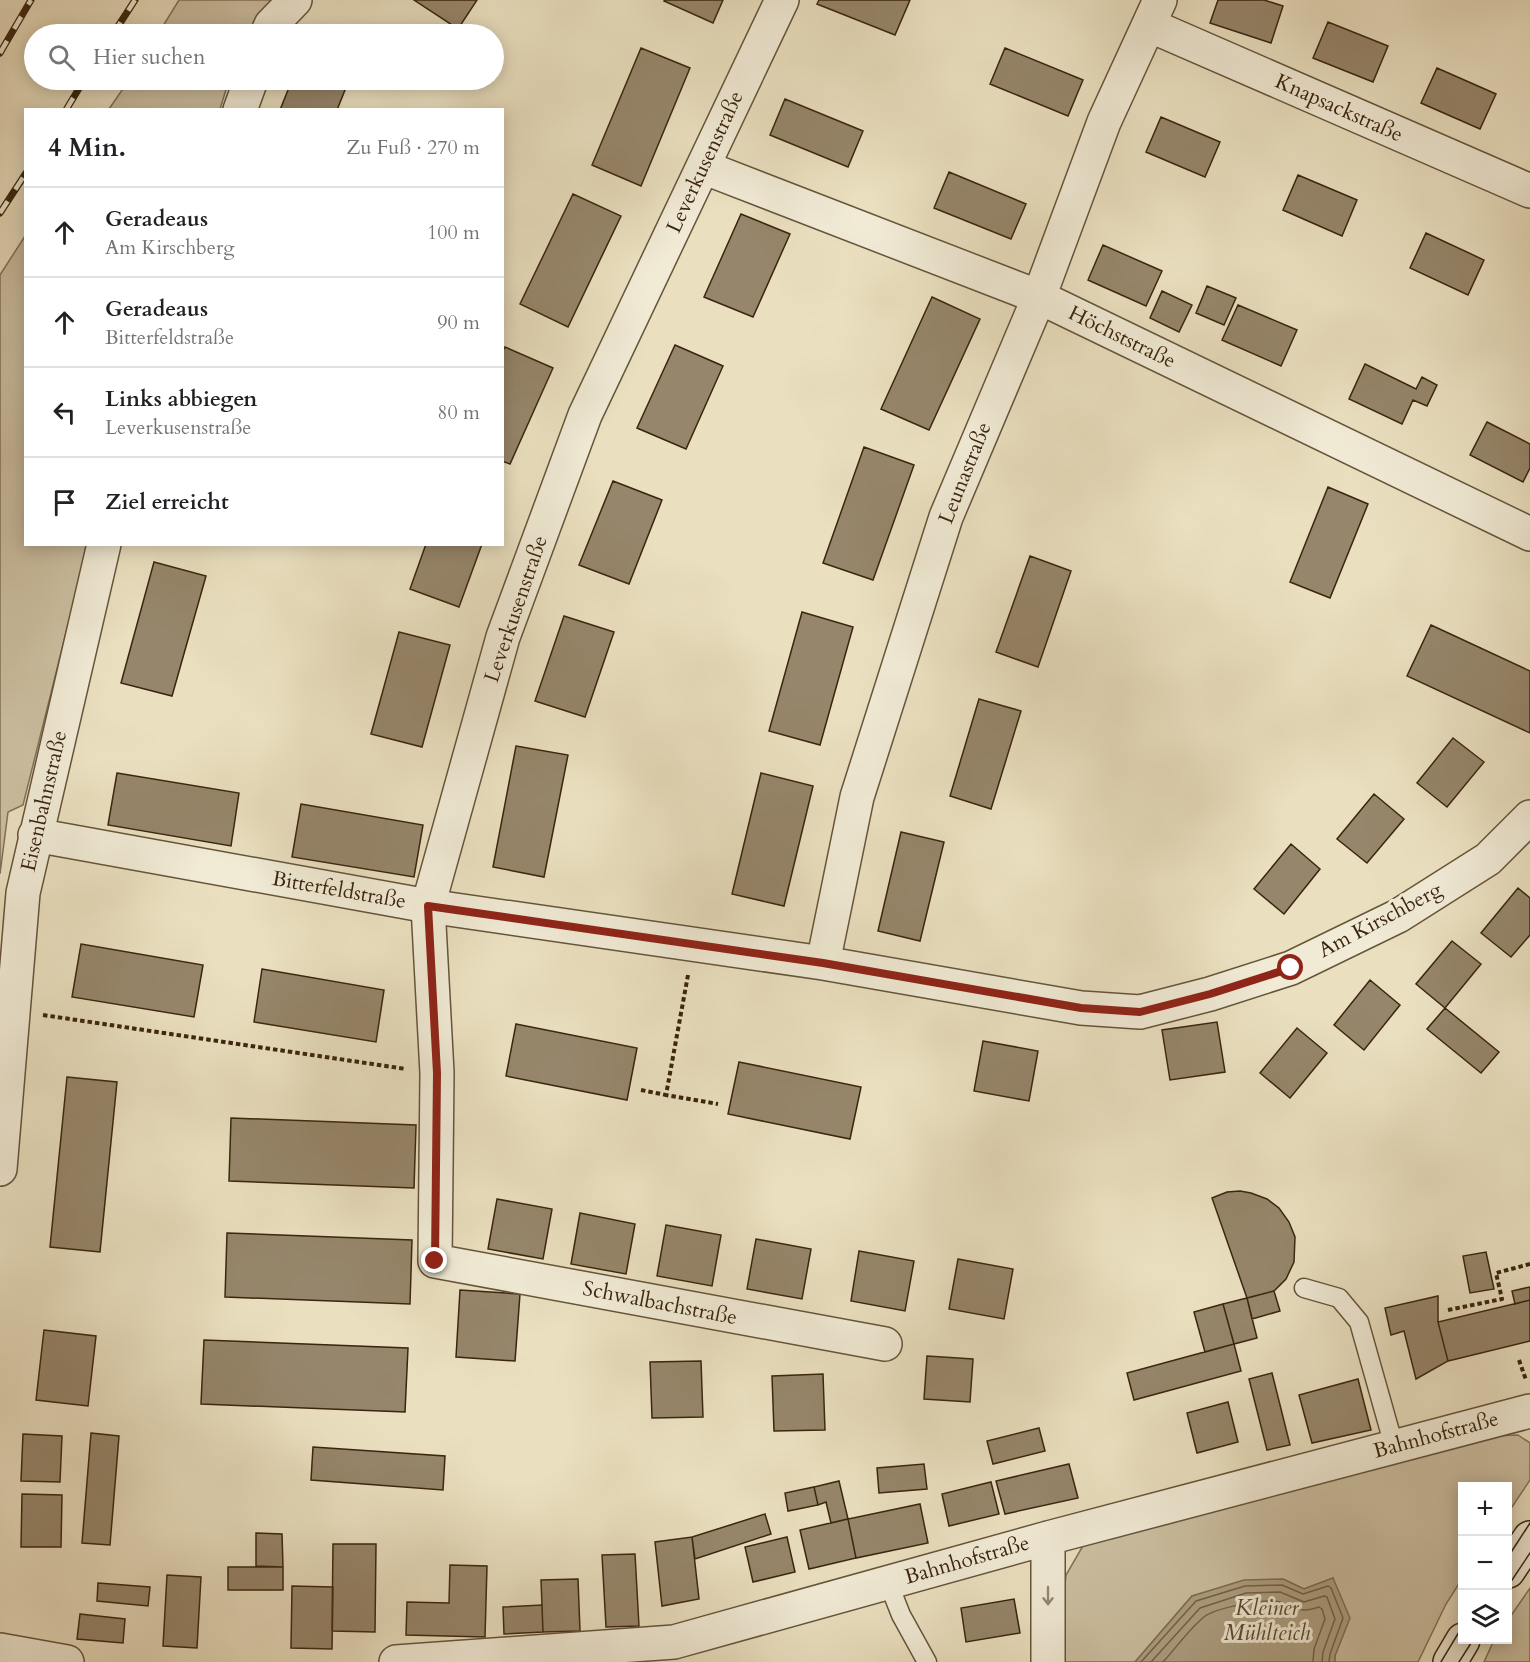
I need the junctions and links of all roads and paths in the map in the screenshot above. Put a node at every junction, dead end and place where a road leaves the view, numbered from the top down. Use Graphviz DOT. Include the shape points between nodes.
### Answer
graph roads {
  1 [pos="295,0"];
  2 [pos="782,0"];
  3 [pos="1154,12"];
  4 [pos="272,24"];
  5 [pos="247,90"];
  6 [pos="241,108"];
  7 [pos="703,167"];
  8 [pos="1530,191"];
  9 [pos="1039,297"];
  10 [pos="1530,534"];
  11 [pos="104,546"];
  12 [pos="1530,817"];
  13 [pos="35,835"];
  14 [pos="428,906"];
  15 [pos="693,945"];
  16 [pos="823,963"];
  17 [pos="13,1010"];
  18 [pos="437,1073"];
  19 [pos="641,1090"];
  20 [pos="666,1095"];
  21 [pos="718,1104"];
  22 [pos="0,1169"];
  23 [pos="435,1261"];
  24 [pos="1530,1264"];
  25 [pos="1304,1288"];
  26 [pos="1448,1310"];
  27 [pos="885,1344"];
  28 [pos="1530,1411"];
  29 [pos="1394,1446"];
  30 [pos="1048,1538"];
  31 [pos="1530,1538"];
  32 [pos="1512,1565"];
  33 [pos="888,1582"];
  34 [pos="1461,1644"];
  35 [pos="0,1650"];
  36 [pos="525,1657"];
  37 [pos="68,1662"];
  38 [pos="396,1662"];
  39 [pos="927,1662"];
  40 [pos="1048,1662"];
  41 [pos="1450,1662"];
  1 -- 4 [label="street"];
  2 -- 7 [label="street, Leverkusenstraße"];
  3 -- 8 [label="street, Knapsackstraße"];
  3 -- 9 [label="street, Leunastraße" via="1104,122"];
  5 -- 6 [label="street"];
  7 -- 9 [label="street, Höchststraße"];
  7 -- 14 [label="street, Leverkusenstraße" via="585,415 503,637"];
  9 -- 10 [label="street, Höchststraße"];
  9 -- 16 [label="street, Leunastraße" via="946,517 856,797"];
  11 -- 13 [label="street, Eisenbahnstraße"];
  12 -- 16 [label="street, Am Kirschberg" via="1488,859 1398,916 1291,968 1140,1012 1081,1008"];
  13 -- 14 [label="street, Bitterfeldstraße"];
  13 -- 17 [label="street, Eisenbahnstraße" via="23,893"];
  14 -- 15 [label="street, Bitterfeldstraße"];
  14 -- 18 [label="street, Leverkusenstraße"];
  15 -- 16 [label="street, Bitterfeldstraße"];
  15 -- 20 [label="path"];
  17 -- 18 [label="path"];
  17 -- 22 [label="street, Eisenbahnstraße"];
  18 -- 23 [label="street, Leverkusenstraße"];
  19 -- 20 [label="path"];
  20 -- 21 [label="path"];
  23 -- 27 [label="street, Schwalbachstraße"];
  24 -- 26 [label="path" via="1496,1273 1502,1299"];
  25 -- 29 [label="lane" via="1339,1298 1359,1322"];
  28 -- 29 [label="street, Bahnhofstraße"];
  29 -- 30 [label="street, Bahnhofstraße"];
  30 -- 33 [label="street, Bahnhofstraße"];
  30 -- 40 [label="street, one-way"];
  31 -- 32 [label="street"];
  33 -- 36 [label="street, Bahnhofstraße" via="674,1642"];
  33 -- 39 [label="lane"];
  34 -- 41 [label="street"];
  35 -- 37 [label="street"];
  36 -- 38 [label="street, Bahnhofstraße"];
}
